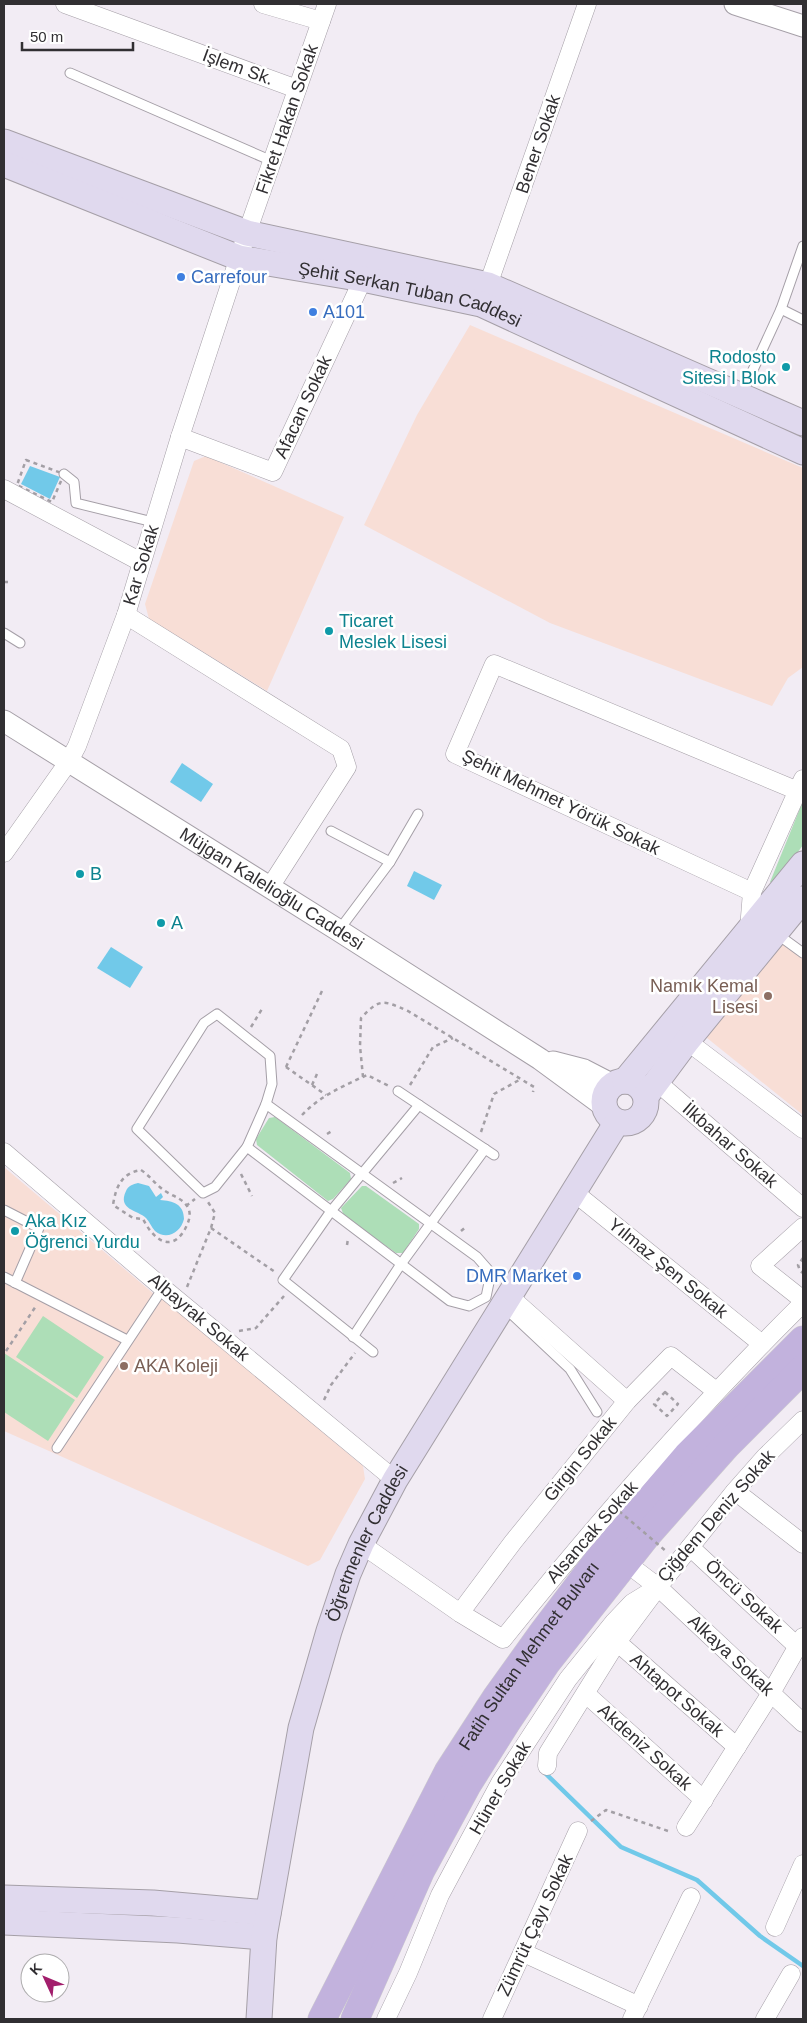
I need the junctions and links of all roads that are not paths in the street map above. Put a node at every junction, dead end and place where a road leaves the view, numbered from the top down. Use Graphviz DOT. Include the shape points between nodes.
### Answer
graph roads {
  1 [pos="65,4"];
  2 [pos="263,4"];
  3 [pos="327,4"];
  4 [pos="587,4"];
  5 [pos="735,4"];
  6 [pos="321,21"];
  7 [pos="803,26"];
  8 [pos="70,73"];
  9 [pos="297,89"];
  10 [pos="4,142"];
  11 [pos="272,161"];
  12 [pos="4,164"];
  13 [pos="247,233"];
  14 [pos="803,246"];
  15 [pos="239,258"];
  16 [pos="363,279"];
  17 [pos="488,285"];
  18 [pos="781,309"];
  19 [pos="803,320"];
  20 [pos="741,396"];
  21 [pos="803,423"];
  22 [pos="180,437"];
  23 [pos="803,452"];
  24 [pos="64,474"];
  25 [pos="4,489"];
  26 [pos="154,522"];
  27 [pos="141,562"];
  28 [pos="126,615"];
  29 [pos="4,633"];
  30 [pos="20,643"];
  31 [pos="4,721"];
  32 [pos="69,761"];
  33 [pos="801,785"];
  34 [pos="418,814"];
  35 [pos="331,831"];
  36 [pos="4,853"];
  37 [pos="390,862"];
  38 [pos="803,864"];
  39 [pos="270,887"];
  40 [pos="752,892"];
  41 [pos="803,899"];
  42 [pos="748,929"];
  43 [pos="338,930"];
  44 [pos="776,933"];
  45 [pos="802,950"];
  46 [pos="688,1041"];
  47 [pos="651,1089"];
  48 [pos="401,1093"];
  49 [pos="615,1099"];
  50 [pos="266,1104"];
  51 [pos="419,1104"];
  52 [pos="803,1129"];
  53 [pos="247,1147"];
  54 [pos="485,1149"];
  55 [pos="4,1152"];
  56 [pos="494,1155"];
  57 [pos="362,1173"];
  58 [pos="575,1193"];
  59 [pos="803,1208"];
  60 [pos="4,1210"];
  61 [pos="331,1210"];
  62 [pos="430,1223"];
  63 [pos="803,1227"];
  64 [pos="401,1264"];
  65 [pos="4,1277"];
  66 [pos="15,1283"];
  67 [pos="163,1288"];
  68 [pos="803,1302"];
  69 [pos="500,1303"];
  70 [pos="354,1337"];
  71 [pos="127,1340"];
  72 [pos="803,1340"];
  73 [pos="762,1344"];
  74 [pos="373,1352"];
  75 [pos="803,1369"];
  76 [pos="716,1391"];
  77 [pos="627,1401"];
  78 [pos="597,1412"];
  79 [pos="803,1420"];
  80 [pos="57,1448"];
  81 [pos="395,1480"];
  82 [pos="735,1491"];
  83 [pos="361,1544"];
  84 [pos="803,1544"];
  85 [pos="690,1547"];
  86 [pos="625,1562"];
  87 [pos="658,1588"];
  88 [pos="460,1613"];
  89 [pos="800,1641"];
  90 [pos="617,1642"];
  91 [pos="772,1693"];
  92 [pos="586,1694"];
  93 [pos="803,1723"];
  94 [pos="737,1747"];
  95 [pos="547,1766"];
  96 [pos="704,1800"];
  97 [pos="686,1827"];
  98 [pos="578,1832"];
  99 [pos="803,1864"];
  100 [pos="691,1896"];
  101 [pos="4,1898"];
  102 [pos="268,1912"];
  103 [pos="4,1922"];
  104 [pos="775,1927"];
  105 [pos="264,1937"];
  106 [pos="524,1953"];
  107 [pos="791,1974"];
  108 [pos="636,2013"];
  109 [pos="259,2019"];
  110 [pos="322,2019"];
  111 [pos="355,2019"];
  112 [pos="386,2019"];
  113 [pos="492,2019"];
  114 [pos="765,2019"];
  1 -- 9 [label="street, İşlem Sk."];
  2 -- 6 [label="street"];
  3 -- 6 [label="street, Fikret Hakan Sokak"];
  4 -- 17 [label="street, Bener Sokak"];
  5 -- 7 [label="street"];
  6 -- 9 [label="street, Fikret Hakan Sokak"];
  8 -- 11 [label="lane"];
  9 -- 11 [label="street, Fikret Hakan Sokak"];
  10 -- 13 [label="main road, Şehit Serkan Tuban Caddesi"];
  11 -- 13 [label="street, Fikret Hakan Sokak"];
  12 -- 15 [label="main road, Şehit Serkan Tuban Caddesi"];
  13 -- 15 [label="street, Fikret Hakan Sokak"];
  13 -- 17 [label="main road, Şehit Serkan Tuban Caddesi"];
  14 -- 18 [label="lane"];
  15 -- 16 [label="main road, Şehit Serkan Tuban Caddesi"];
  15 -- 22 [label="street, Kar Sokak"];
  16 -- 22 [label="street, Afacan Sokak" via="273,472"];
  16 -- 23 [label="main road, Şehit Serkan Tuban Caddesi" via="481,304"];
  17 -- 20 [label="main road, Şehit Serkan Tuban Caddesi"];
  18 -- 19 [label="lane"];
  18 -- 20 [label="lane"];
  20 -- 21 [label="main road, Şehit Serkan Tuban Caddesi"];
  22 -- 26 [label="street, Kar Sokak"];
  24 -- 26 [label="lane" via="74,482 76,504"];
  25 -- 27 [label="street"];
  26 -- 27 [label="street, Kar Sokak"];
  27 -- 28 [label="street, Kar Sokak"];
  28 -- 32 [label="street, Kar Sokak"];
  28 -- 39 [label="street" via="341,750 347,767"];
  29 -- 30 [label="lane"];
  31 -- 32 [label="street, Müjgan Kalelioğlu Caddesi"];
  32 -- 36 [label="street, Kar Sokak"];
  32 -- 39 [label="street, Müjgan Kalelioğlu Caddesi"];
  33 -- 40 [label="street"];
  33 -- 40 [label="street, Şehit Mehmet Yörük Sokak" via="494,664 455,754"];
  34 -- 37 [label="lane"];
  35 -- 37 [label="lane"];
  37 -- 43 [label="lane"];
  38 -- 42 [label="main road, Öğretmenler Caddesi"];
  39 -- 43 [label="street, Müjgan Kalelioğlu Caddesi"];
  40 -- 42 [label="street"];
  41 -- 44 [label="main road"];
  42 -- 49 [label="main road, Öğretmenler Caddesi"];
  43 -- 49 [label="street, Müjgan Kalelioğlu Caddesi" via="540,1059 584,1070"];
  44 -- 45 [label="lane"];
  44 -- 46 [label="main road"];
  46 -- 47 [label="main road"];
  46 -- 52 [label="street"];
  47 -- 49 [label="main road" via="638,1085"];
  47 -- 49 [label="main road" via="642,1116 631,1123"];
  47 -- 59 [label="street, İlkbahar Sokak"];
  48 -- 51 [label="lane"];
  49 -- 58 [label="main road, Öğretmenler Caddesi"];
  50 -- 53 [label="lane"];
  50 -- 53 [label="lane" via="272,1084 270,1056 217,1014 204,1023 137,1129 204,1193 215,1187"];
  50 -- 57 [label="lane"];
  51 -- 54 [label="lane"];
  51 -- 57 [label="lane"];
  53 -- 61 [label="lane"];
  54 -- 56 [label="lane"];
  54 -- 62 [label="lane"];
  55 -- 67 [label="street, Albayrak Sokak"];
  57 -- 61 [label="lane"];
  57 -- 62 [label="lane"];
  58 -- 69 [label="main road, Öğretmenler Caddesi"];
  58 -- 73 [label="street, Yılmaz Şen Sokak"];
  60 -- 66 [label="lane" via="39,1228"];
  61 -- 64 [label="lane"];
  61 -- 70 [label="lane" via="283,1280"];
  62 -- 64 [label="lane"];
  62 -- 69 [label="lane" via="477,1257 491,1273"];
  63 -- 68 [label="street" via="760,1266"];
  64 -- 69 [label="lane" via="450,1301 469,1306"];
  64 -- 70 [label="lane"];
  65 -- 66 [label="lane"];
  66 -- 71 [label="lane"];
  67 -- 71 [label="lane"];
  67 -- 81 [label="street, Albayrak Sokak"];
  68 -- 73 [label="street, Alsancak Sokak"];
  69 -- 77 [label="street"];
  69 -- 78 [label="lane" via="570,1369"];
  69 -- 81 [label="main road, Öğretmenler Caddesi"];
  70 -- 74 [label="lane"];
  71 -- 80 [label="lane"];
  72 -- 110 [label="main road, Fatih Sultan Mehmet Bulvarı" via="687,1456 598,1560 496,1698 448,1772"];
  73 -- 76 [label="street, Alsancak Sokak"];
  75 -- 86 [label="main road, Fatih Sultan Mehmet Bulvarı" via="726,1446"];
  76 -- 77 [label="street, Girgin Sokak" via="671,1356"];
  76 -- 88 [label="street, Alsancak Sokak" via="580,1544 503,1639"];
  77 -- 88 [label="street, Girgin Sokak"];
  79 -- 82 [label="street, Çiğdem Deniz Sokak"];
  81 -- 83 [label="main road, Öğretmenler Caddesi"];
  82 -- 84 [label="street"];
  82 -- 85 [label="street, Çiğdem Deniz Sokak"];
  83 -- 88 [label="street, Alsancak Sokak"];
  83 -- 102 [label="main road, Öğretmenler Caddesi" via="329,1631 301,1728"];
  85 -- 87 [label="street, Çiğdem Deniz Sokak"];
  85 -- 89 [label="street, Öncü Sokak"];
  86 -- 87 [label="street, Çiğdem Deniz Sokak"];
  86 -- 111 [label="main road, Fatih Sultan Mehmet Bulvarı" via="547,1662 467,1786 420,1870"];
  87 -- 90 [label="street"];
  87 -- 91 [label="street, Alkaya Sokak"];
  87 -- 112 [label="street, Hüner Sokak" via="632,1603 614,1622 568,1679 500,1783 440,1895"];
  89 -- 91 [label="street"];
  90 -- 92 [label="street"];
  90 -- 94 [label="street, Ahtapot Sokak"];
  91 -- 93 [label="street, Alkaya Sokak"];
  91 -- 94 [label="street"];
  92 -- 95 [label="street" via="548,1753"];
  92 -- 96 [label="street, Akdeniz Sokak"];
  94 -- 96 [label="street"];
  96 -- 97 [label="street"];
  98 -- 106 [label="street, Zümrüt Çayı Sokak"];
  99 -- 104 [label="street"];
  100 -- 108 [label="street"];
  101 -- 102 [label="main road" via="153,1903"];
  102 -- 105 [label="main road, Öğretmenler Caddesi"];
  103 -- 105 [label="main road"];
  105 -- 109 [label="main road, Öğretmenler Caddesi"];
  106 -- 108 [label="street"];
  106 -- 113 [label="street, Zümrüt Çayı Sokak"];
  107 -- 114 [label="street"];
}
